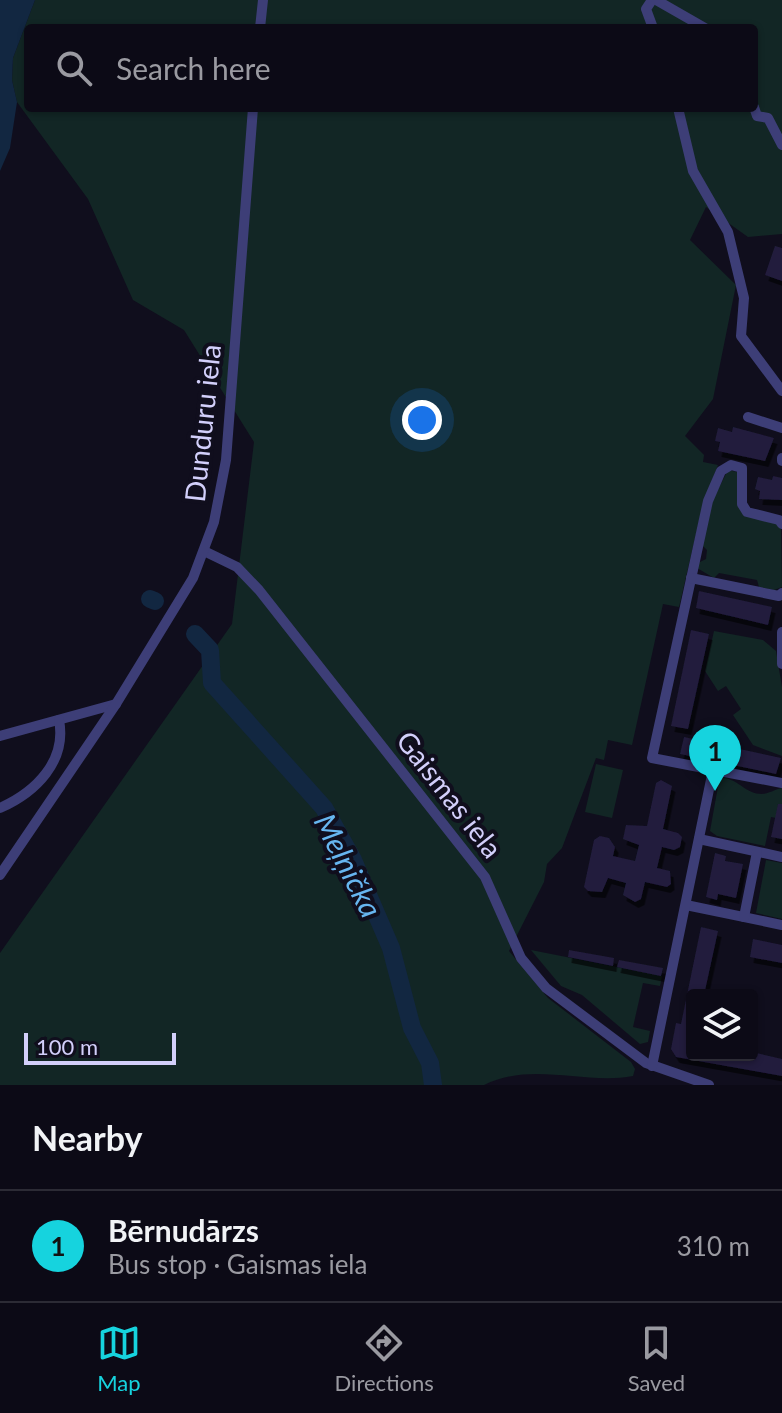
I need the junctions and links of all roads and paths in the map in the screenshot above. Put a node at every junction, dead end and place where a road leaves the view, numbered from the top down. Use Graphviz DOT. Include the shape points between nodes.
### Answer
graph roads {
  1 [pos="263,0"];
  2 [pos="654,0"];
  3 [pos="260,24"];
  4 [pos="652,24"];
  5 [pos="698,24"];
  6 [pos="253,112"];
  7 [pos="679,112"];
  8 [pos="756,112"];
  9 [pos="782,145"];
  10 [pos="782,391"];
  11 [pos="748,417"];
  12 [pos="782,428"];
  13 [pos="782,524"];
  14 [pos="204,551"];
  15 [pos="691,578"];
  16 [pos="782,593"];
  17 [pos="782,632"];
  18 [pos="782,664"];
  19 [pos="116,704"];
  20 [pos="59,720"];
  21 [pos="0,736"];
  22 [pos="713,770"];
  23 [pos="782,783"];
  24 [pos="0,808"];
  25 [pos="699,839"];
  26 [pos="757,852"];
  27 [pos="782,857"];
  28 [pos="0,875"];
  29 [pos="686,905"];
  30 [pos="744,917"];
  31 [pos="782,925"];
  32 [pos="652,1066"];
  33 [pos="709,1085"];
  1 -- 3 [label="street"];
  2 -- 4 [label="street" via="646,9"];
  2 -- 5 [label="street"];
  6 -- 14 [label="street, Dunduru iela" via="226,460"];
  7 -- 10 [label="street" via="693,171 728,232 744,298 741,336"];
  8 -- 9 [label="street" via="768,118"];
  11 -- 12 [label="street"];
  13 -- 15 [label="street" via="747,512 742,504 742,468 731,465 721,471 708,501"];
  14 -- 19 [label="street, Dunduru iela"];
  14 -- 32 [label="street, Gaismas iela" via="237,567 259,590 475,865 533,973"];
  15 -- 16 [label="street"];
  15 -- 22 [label="street" via="652,758"];
  17 -- 18 [label="street"];
  19 -- 20 [label="street"];
  19 -- 28 [label="street, Dunduru iela"];
  20 -- 21 [label="street"];
  20 -- 24 [label="street" via="59,756 28,791"];
  22 -- 23 [label="street"];
  22 -- 25 [label="street"];
  25 -- 26 [label="street"];
  25 -- 29 [label="street"];
  26 -- 27 [label="street"];
  26 -- 30 [label="street"];
  29 -- 30 [label="street"];
  29 -- 32 [label="street"];
  30 -- 31 [label="street"];
  32 -- 33 [label="street, Gaismas iela"];
}
